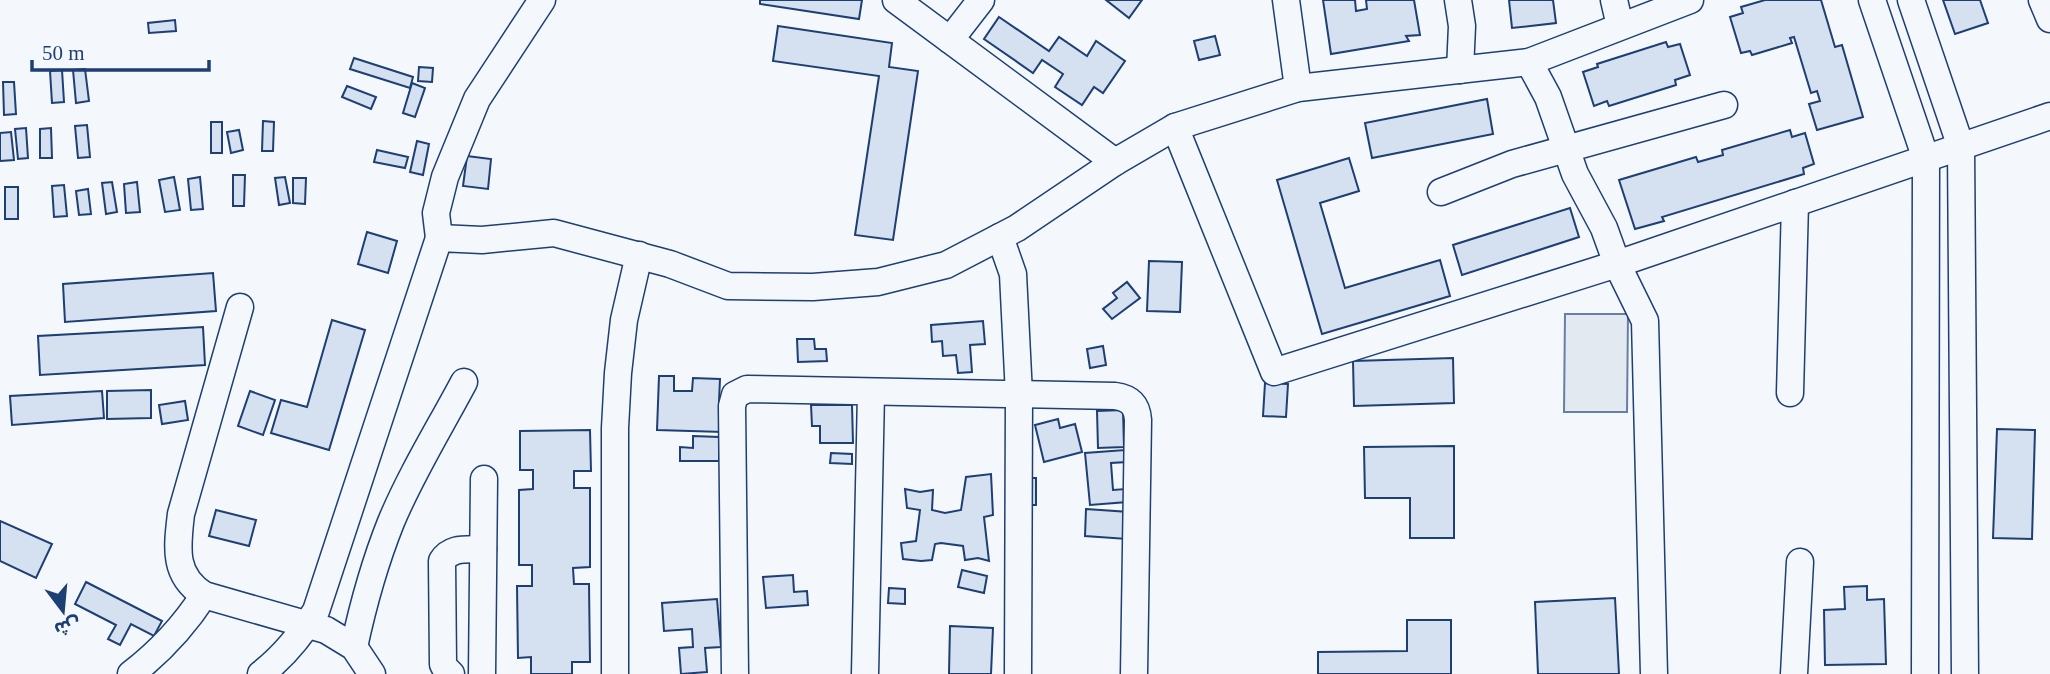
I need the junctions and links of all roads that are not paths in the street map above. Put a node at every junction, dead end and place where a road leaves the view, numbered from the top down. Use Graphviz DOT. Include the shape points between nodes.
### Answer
graph roads {
  1 [pos="542,0"];
  2 [pos="896,0"];
  3 [pos="981,0"];
  4 [pos="1286,0"];
  5 [pos="1458,0"];
  6 [pos="1614,0"];
  7 [pos="1690,0"];
  8 [pos="1872,0"];
  9 [pos="1911,0"];
  10 [pos="2042,0"];
  11 [pos="2050,19"];
  12 [pos="1620,26"];
  13 [pos="950,40"];
  14 [pos="1529,62"];
  15 [pos="1460,70"];
  16 [pos="1298,88"];
  17 [pos="1724,105"];
  18 [pos="2050,116"];
  19 [pos="1175,127"];
  20 [pos="1961,147"];
  21 [pos="1566,148"];
  22 [pos="1926,159"];
  23 [pos="1115,163"];
  24 [pos="1441,192"];
  25 [pos="1795,203"];
  26 [pos="1000,237"];
  27 [pos="439,238"];
  28 [pos="639,255"];
  29 [pos="1617,264"];
  30 [pos="240,307"];
  31 [pos="464,383"];
  32 [pos="871,393"];
  33 [pos="1790,393"];
  34 [pos="1019,395"];
  35 [pos="484,479"];
  36 [pos="483,549"];
  37 [pos="1800,562"];
  38 [pos="204,595"];
  39 [pos="308,624"];
  40 [pos="354,647"];
  41 [pos="131,674"];
  42 [pos="261,674"];
  43 [pos="372,674"];
  44 [pos="451,674"];
  45 [pos="482,674"];
  46 [pos="615,674"];
  47 [pos="735,674"];
  48 [pos="865,674"];
  49 [pos="1018,674"];
  50 [pos="1134,674"];
  51 [pos="1654,674"];
  52 [pos="1794,674"];
  53 [pos="1926,674"];
  54 [pos="1965,674"];
  1 -- 27 [label="street" via="477,99 445,177 436,213"];
  2 -- 13 [label="street"];
  3 -- 13 [label="street"];
  4 -- 16 [label="street"];
  5 -- 15 [label="street"];
  6 -- 12 [label="street"];
  7 -- 12 [label="street"];
  8 -- 22 [label="street"];
  9 -- 20 [label="street"];
  10 -- 11 [label="street"];
  12 -- 14 [label="street"];
  13 -- 23 [label="street"];
  14 -- 15 [label="street"];
  14 -- 21 [label="street" via="1548,97"];
  15 -- 16 [label="street"];
  16 -- 19 [label="street"];
  17 -- 21 [label="street"];
  18 -- 20 [label="street"];
  19 -- 23 [label="street"];
  19 -- 29 [label="street" via="1274,372"];
  20 -- 22 [label="street"];
  20 -- 54 [label="street"];
  21 -- 24 [label="street"];
  21 -- 29 [label="street"];
  22 -- 25 [label="street"];
  22 -- 53 [label="street"];
  23 -- 26 [label="street"];
  25 -- 29 [label="street"];
  25 -- 33 [label="street"];
  26 -- 28 [label="street" via="946,265 878,282 813,287 728,286"];
  26 -- 34 [label="street" via="1013,274"];
  27 -- 28 [label="street" via="482,240 554,233"];
  27 -- 39 [label="street"];
  28 -- 46 [label="street" via="618,373"];
  29 -- 51 [label="street" via="1644,321"];
  30 -- 38 [label="street" via="181,514 178,548 184,577"];
  31 -- 40 [label="street" via="391,523"];
  32 -- 34 [label="street"];
  32 -- 47 [label="street" via="747,389 733,400"];
  32 -- 48 [label="street"];
  34 -- 49 [label="street"];
  34 -- 50 [label="street" via="1124,397 1138,411"];
  35 -- 36 [label="street"];
  36 -- 44 [label="street" via="454,550 442,561 443,663"];
  36 -- 45 [label="street"];
  37 -- 52 [label="street"];
  38 -- 39 [label="street"];
  38 -- 41 [label="street" via="163,649"];
  39 -- 40 [label="street"];
  39 -- 42 [label="street" via="279,661"];
  40 -- 43 [label="street"];
}
